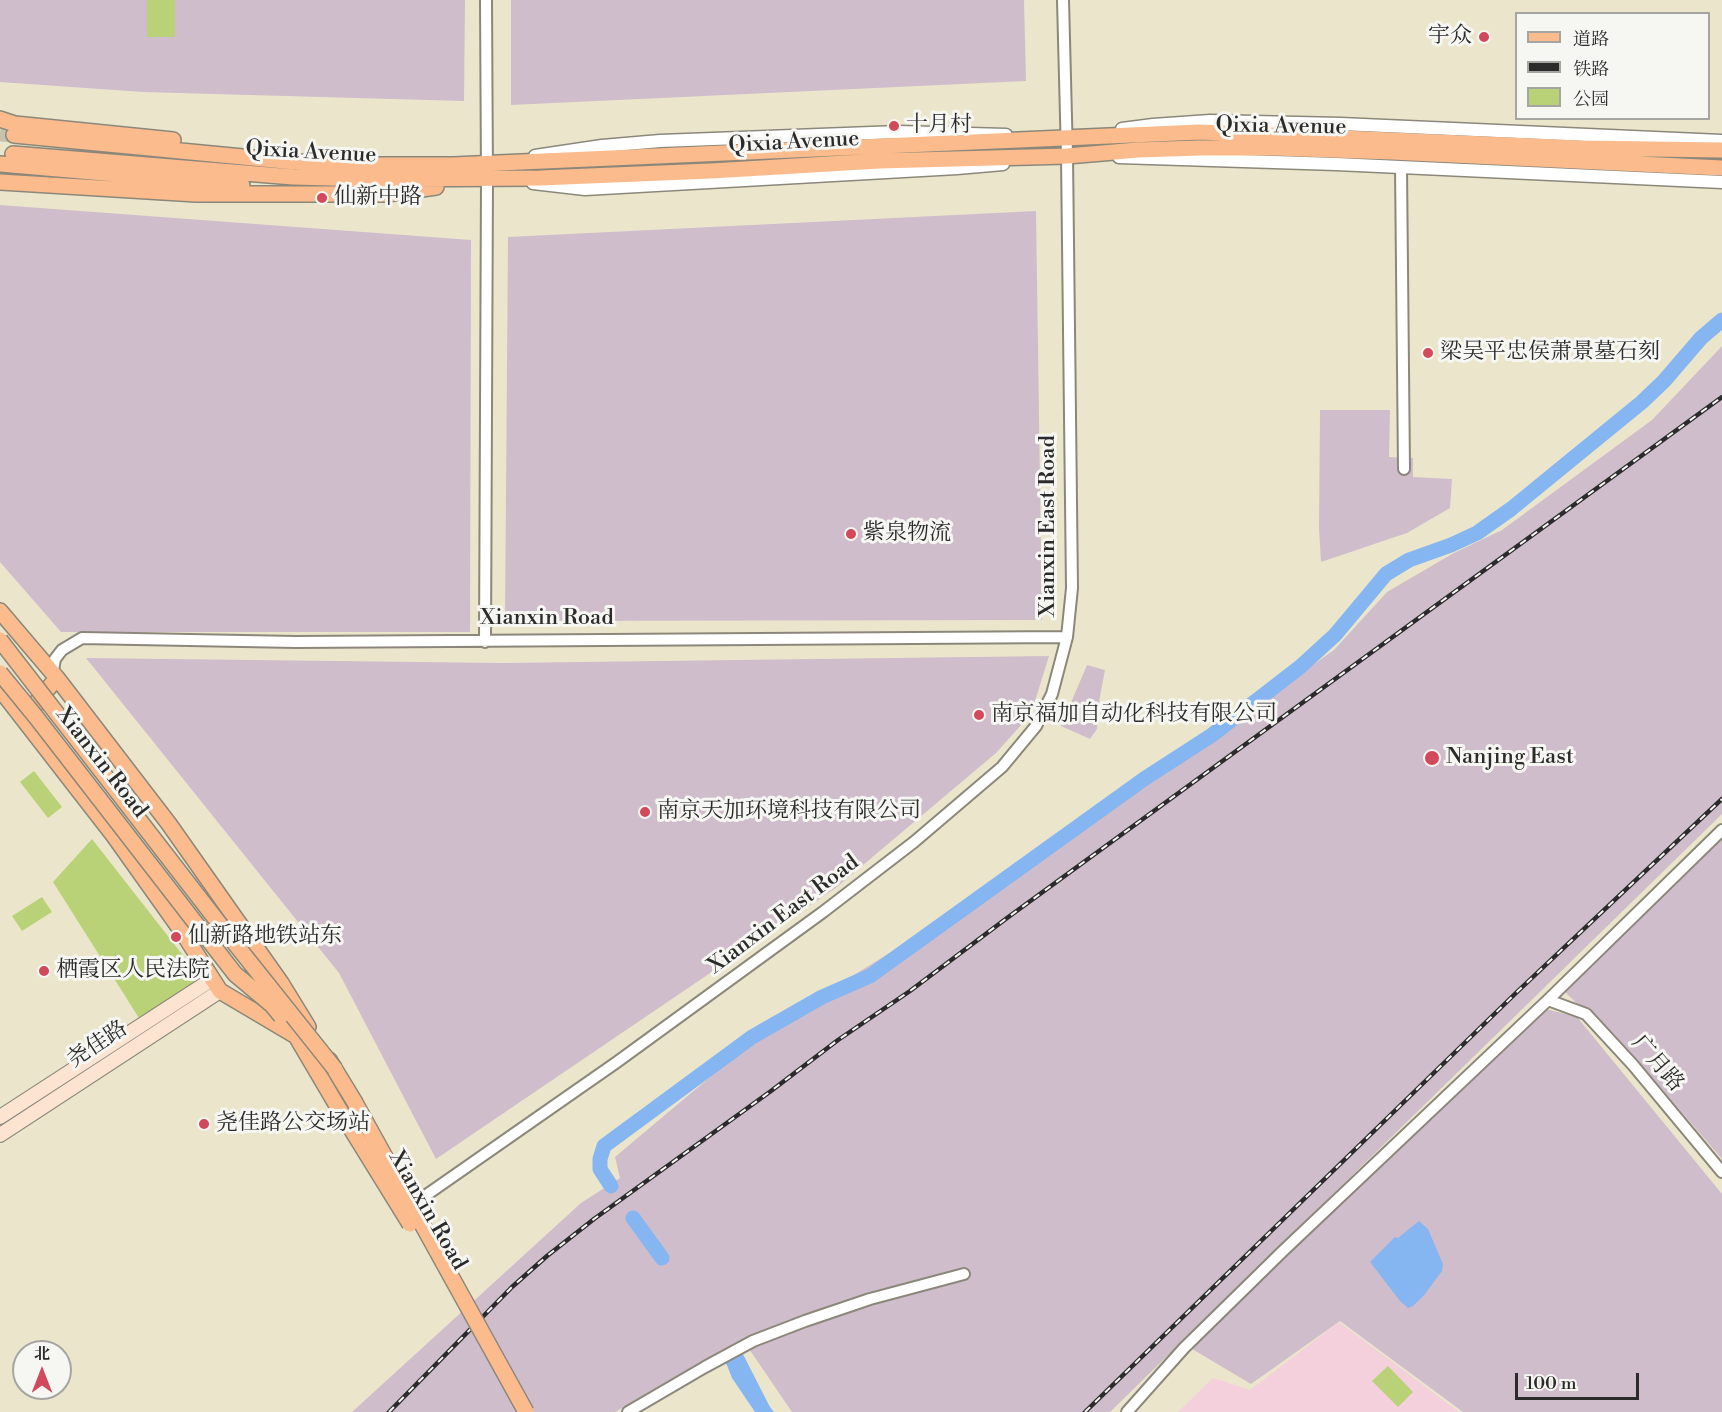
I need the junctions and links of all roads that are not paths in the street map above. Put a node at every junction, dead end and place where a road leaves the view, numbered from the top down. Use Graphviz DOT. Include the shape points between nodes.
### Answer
graph roads {
  1 [pos="486,0"];
  2 [pos="1063,0"];
  3 [pos="0,119"];
  4 [pos="14,135"];
  5 [pos="1067,138"];
  6 [pos="1722,141"];
  7 [pos="1722,150"];
  8 [pos="13,154"];
  9 [pos="1067,156"];
  10 [pos="0,164"];
  11 [pos="1401,167"];
  12 [pos="1722,168"];
  13 [pos="0,170"];
  14 [pos="487,171"];
  15 [pos="0,182"];
  16 [pos="1722,182"];
  17 [pos="314,194"];
  18 [pos="1404,469"];
  19 [pos="0,611"];
  20 [pos="1067,638"];
  21 [pos="0,640"];
  22 [pos="485,642"];
  23 [pos="0,673"];
  24 [pos="57,678"];
  25 [pos="0,689"];
  26 [pos="29,728"];
  27 [pos="1722,830"];
  28 [pos="215,986"];
  29 [pos="1548,1000"];
  30 [pos="296,1036"];
  31 [pos="334,1069"];
  32 [pos="0,1117"];
  33 [pos="0,1135"];
  34 [pos="1722,1172"];
  35 [pos="412,1205"];
  36 [pos="964,1274"];
  37 [pos="515,1412"];
  38 [pos="526,1412"];
  39 [pos="628,1412"];
  40 [pos="1127,1412"];
  1 -- 14 [label="street"];
  2 -- 5 [label="street, Xianxin East Road"];
  3 -- 14 [label="main road" via="15,124"];
  4 -- 14 [label="main road, Qixia Avenue" via="295,162 453,165"];
  5 -- 6 [label="street" via="1210,121"];
  5 -- 7 [label="main road, Qixia Avenue" via="1199,132"];
  5 -- 9 [label="street, Xianxin East Road"];
  5 -- 14 [label="main road, Qixia Avenue"];
  8 -- 14 [label="main road, Qixia Avenue" via="293,177 371,179"];
  9 -- 11 [label="street"];
  9 -- 12 [label="main road, Qixia Avenue" via="1138,150 1274,148"];
  9 -- 14 [label="main road, Qixia Avenue" via="711,171"];
  9 -- 20 [label="street, Xianxin East Road" via="1072,588"];
  10 -- 17 [label="main road"];
  11 -- 16 [label="street"];
  11 -- 18 [label="street"];
  13 -- 17 [label="main road"];
  14 -- 17 [label="main road" via="387,194"];
  14 -- 22 [label="street"];
  15 -- 17 [label="main road" via="196,194"];
  19 -- 24 [label="main road, Xianxin Road"];
  20 -- 22 [label="street, Xianxin Road"];
  20 -- 35 [label="street, Xianxin East Road" via="1052,694 1036,726 1002,767 823,912"];
  21 -- 31 [label="main road, Xianxin Road, bridge"];
  22 -- 24 [label="street, Xianxin Road" via="82,638 55,659 53,670"];
  23 -- 30 [label="main road, Xianxin Road, bridge" via="235,974 272,1005"];
  24 -- 26 [label="main road, Xianxin Road" via="27,716"];
  24 -- 31 [label="main road, Xianxin Road" via="169,824 281,983"];
  25 -- 26 [label="main road, Xianxin Road"];
  26 -- 28 [label="main road, Xianxin Road" via="114,836 183,933"];
  27 -- 29 [label="street"];
  28 -- 30 [label="main road, Xianxin Road"];
  28 -- 32 [label="main road, 尧佳路"];
  28 -- 33 [label="main road, 尧佳路"];
  29 -- 34 [label="street, 广月路" via="1586,1014"];
  29 -- 40 [label="street" via="1284,1250 1184,1348"];
  30 -- 37 [label="main road, Xianxin Road, bridge" via="403,1210"];
  31 -- 35 [label="main road, Xianxin Road, bridge"];
  35 -- 38 [label="main road, Xianxin Road, bridge"];
  36 -- 39 [label="street" via="870,1299 753,1341"];
}
